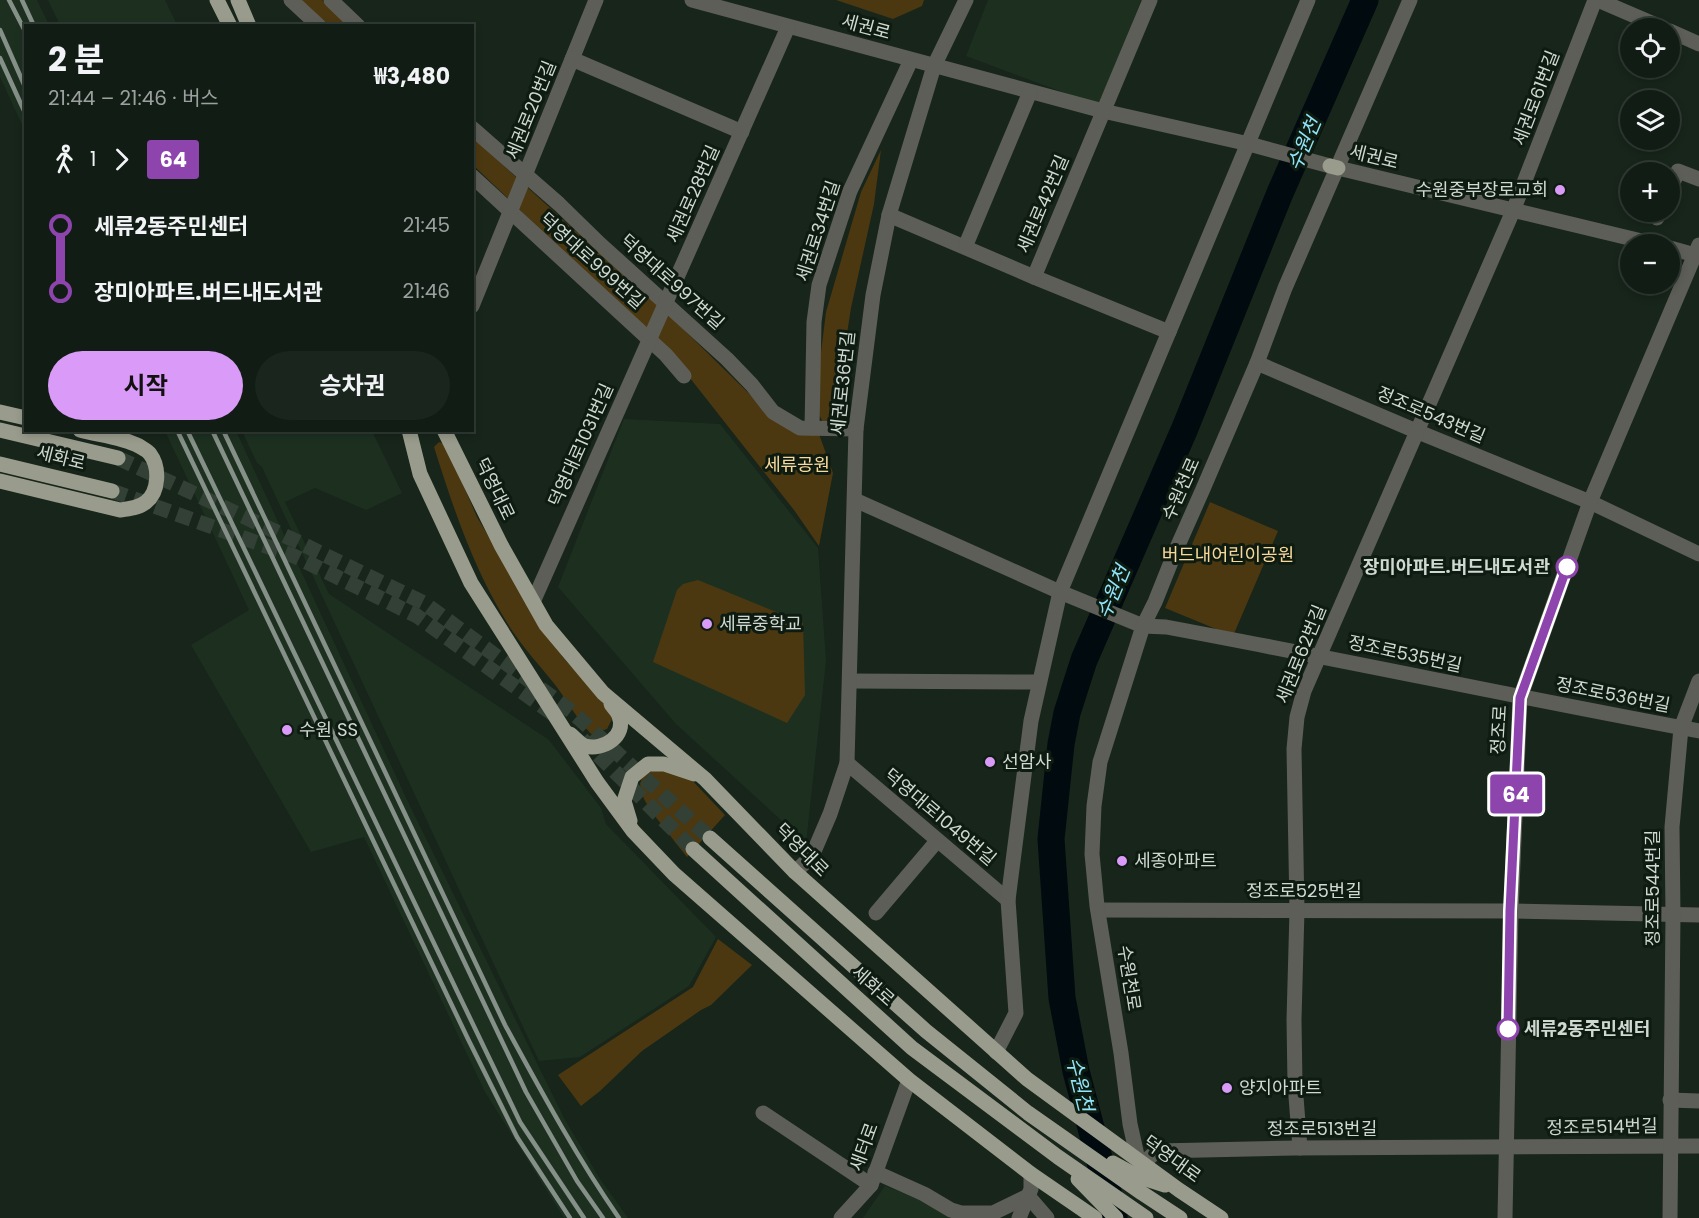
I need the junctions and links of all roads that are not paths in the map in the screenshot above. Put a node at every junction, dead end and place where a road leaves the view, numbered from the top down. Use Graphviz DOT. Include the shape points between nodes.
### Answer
graph roads {
  1 [pos="217,0"];
  2 [pos="238,0"];
  3 [pos="291,0"];
  4 [pos="331,0"];
  5 [pos="596,0"];
  6 [pos="692,0"];
  7 [pos="966,0"];
  8 [pos="1150,0"];
  9 [pos="1308,0"];
  10 [pos="1410,0"];
  11 [pos="1597,0"];
  12 [pos="1639,18"];
  13 [pos="229,24"];
  14 [pos="248,24"];
  15 [pos="317,24"];
  16 [pos="356,24"];
  17 [pos="788,27"];
  18 [pos="1680,35"];
  19 [pos="1699,44"];
  20 [pos="572,59"];
  21 [pos="911,60"];
  22 [pos="934,66"];
  23 [pos="1030,92"];
  24 [pos="657,96"];
  25 [pos="1103,111"];
  26 [pos="474,130"];
  27 [pos="742,132"];
  28 [pos="1254,146"];
  29 [pos="1334,167"];
  30 [pos="1680,172"];
  31 [pos="526,175"];
  32 [pos="474,178"];
  33 [pos="1699,179"];
  34 [pos="1513,211"];
  35 [pos="510,213"];
  36 [pos="889,215"];
  37 [pos="1620,236"];
  38 [pos="965,247"];
  39 [pos="1680,249"];
  40 [pos="1698,252"];
  41 [pos="1034,277"];
  42 [pos="474,301"];
  43 [pos="666,304"];
  44 [pos="1169,332"];
  45 [pos="649,339"];
  46 [pos="1257,363"];
  47 [pos="684,376"];
  48 [pos="0,412"];
  49 [pos="24,418"];
  50 [pos="812,428"];
  51 [pos="856,429"];
  52 [pos="0,430"];
  53 [pos="1416,431"];
  54 [pos="88,432"];
  55 [pos="410,432"];
  56 [pos="445,432"];
  57 [pos="118,458"];
  58 [pos="0,464"];
  59 [pos="0,482"];
  60 [pos="112,491"];
  61 [pos="855,500"];
  62 [pos="1590,502"];
  63 [pos="1699,554"];
  64 [pos="1066,594"];
  65 [pos="533,602"];
  66 [pos="1142,625"];
  67 [pos="1320,656"];
  68 [pos="850,681"];
  69 [pos="1699,681"];
  70 [pos="1040,682"];
  71 [pos="603,693"];
  72 [pos="1520,698"];
  73 [pos="559,724"];
  74 [pos="1681,728"];
  75 [pos="1699,731"];
  76 [pos="847,763"];
  77 [pos="705,778"];
  78 [pos="633,831"];
  79 [pos="710,838"];
  80 [pos="937,841"];
  81 [pos="693,849"];
  82 [pos="795,872"];
  83 [pos="1008,900"];
  84 [pos="1098,910"];
  85 [pos="1297,910"];
  86 [pos="1510,911"];
  87 [pos="876,913"];
  88 [pos="1673,915"];
  89 [pos="1699,915"];
  90 [pos="996,1052"];
  91 [pos="909,1080"];
  92 [pos="1670,1100"];
  93 [pos="1699,1101"];
  94 [pos="763,1113"];
  95 [pos="1048,1127"];
  96 [pos="1669,1146"];
  97 [pos="1699,1146"];
  98 [pos="1300,1148"];
  99 [pos="1506,1148"];
  100 [pos="1058,1157"];
  101 [pos="1138,1164"];
  102 [pos="1031,1174"];
  103 [pos="873,1179"];
  104 [pos="1028,1196"];
  105 [pos="1508,1217"];
  106 [pos="841,1218"];
  107 [pos="1019,1218"];
  108 [pos="1047,1218"];
  109 [pos="1095,1218"];
  110 [pos="1116,1218"];
  111 [pos="1146,1218"];
  112 [pos="1180,1218"];
  113 [pos="1221,1218"];
  114 [pos="1670,1218"];
  1 -- 13 [label="main road"];
  2 -- 14 [label="main road"];
  3 -- 15 [label="street"];
  4 -- 16 [label="street"];
  5 -- 20 [label="street, 세권로20번길"];
  6 -- 17 [label="street, 세권로"];
  7 -- 22 [label="street, 세권로36번길"];
  8 -- 25 [label="street, 세권로42번길"];
  9 -- 28 [label="street"];
  10 -- 29 [label="street, 수원천로"];
  11 -- 12 [label="street"];
  11 -- 34 [label="street, 세권로61번길"];
  17 -- 21 [label="street, 세권로"];
  17 -- 27 [label="street, 세권로28번길"];
  18 -- 19 [label="street"];
  20 -- 24 [label="street, 세권로20번길"];
  20 -- 31 [label="street, 세권로20번길"];
  21 -- 22 [label="street, 세권로"];
  21 -- 50 [label="street, 세권로34번길" via="850,191 819,285 814,322"];
  22 -- 23 [label="street, 세권로"];
  22 -- 36 [label="street, 세권로36번길"];
  23 -- 25 [label="street, 세권로"];
  23 -- 38 [label="street"];
  24 -- 27 [label="street, 세권로28번길"];
  25 -- 28 [label="street, 세권로"];
  25 -- 41 [label="street, 세권로42번길"];
  26 -- 31 [label="street, 덕영대로997번길"];
  27 -- 43 [label="street, 세권로28번길"];
  28 -- 29 [label="street, 세권로"];
  28 -- 44 [label="street"];
  29 -- 34 [label="street, 세권로"];
  29 -- 46 [label="street, 수원천로"];
  30 -- 33 [label="street"];
  31 -- 35 [label="street, 세권로20번길"];
  31 -- 43 [label="street, 덕영대로997번길"];
  32 -- 35 [label="street, 덕영대로999번길"];
  34 -- 37 [label="street, 세권로"];
  34 -- 53 [label="street, 세권로62번길"];
  35 -- 42 [label="street, 세권로20번길"];
  35 -- 45 [label="street, 덕영대로999번길"];
  36 -- 38 [label="street"];
  36 -- 51 [label="street, 세권로36번길" via="873,295"];
  38 -- 41 [label="street"];
  39 -- 40 [label="street"];
  40 -- 62 [label="street, 정조로"];
  41 -- 44 [label="street, 세권로42번길"];
  43 -- 45 [label="street, 덕영대로1031번길"];
  43 -- 50 [label="street, 덕영대로997번길" via="727,359 773,412 800,428"];
  44 -- 64 [label="street"];
  45 -- 47 [label="street, 덕영대로999번길"];
  45 -- 65 [label="street, 덕영대로1031번길"];
  46 -- 53 [label="street, 정조로543번길"];
  46 -- 66 [label="street, 수원천로"];
  48 -- 49 [label="main road"];
  50 -- 51 [label="street, 덕영대로997번길"];
  51 -- 61 [label="street, 세권로36번길"];
  52 -- 57 [label="main road, 세화로"];
  53 -- 62 [label="street, 정조로543번길"];
  53 -- 67 [label="street, 세권로62번길"];
  54 -- 59 [label="main road" via="124,441 150,453 157,474 154,493 147,502 120,510"];
  55 -- 73 [label="main road" via="420,474 471,583"];
  56 -- 65 [label="main road, 덕영대로"];
  58 -- 60 [label="main road, 세화로"];
  61 -- 64 [label="street"];
  61 -- 68 [label="street"];
  62 -- 63 [label="street"];
  62 -- 72 [label="street, 정조로"];
  64 -- 66 [label="street, 정조로535번길"];
  64 -- 70 [label="street"];
  65 -- 71 [label="main road, 덕영대로" via="546,625"];
  66 -- 67 [label="street, 정조로535번길"];
  66 -- 84 [label="street, 수원천로" via="1100,762 1092,854"];
  67 -- 72 [label="street, 정조로535번길"];
  67 -- 85 [label="street, 세권로62번길" via="1304,691 1294,749"];
  68 -- 70 [label="street"];
  68 -- 76 [label="street"];
  69 -- 74 [label="street, 정조로544번길"];
  70 -- 83 [label="street" via="1031,721"];
  71 -- 73 [label="main road" via="619,716 621,727 609,742 601,747 584,746"];
  71 -- 77 [label="main road, 덕영대로"];
  72 -- 74 [label="street, 정조로536번길"];
  72 -- 86 [label="street, 정조로"];
  73 -- 78 [label="main road"];
  74 -- 75 [label="street, 정조로536번길"];
  74 -- 88 [label="street, 정조로544번길" via="1672,827"];
  76 -- 80 [label="street, 덕영대로1049번길"];
  76 -- 82 [label="street" via="812,856"];
  77 -- 78 [label="main road" via="664,764 648,764 632,777 624,801"];
  77 -- 82 [label="main road, 덕영대로"];
  78 -- 91 [label="main road" via="674,874"];
  79 -- 95 [label="main road, 세화로" via="926,1031"];
  80 -- 83 [label="street, 덕영대로1049번길"];
  80 -- 87 [label="street"];
  81 -- 100 [label="main road, 세화로" via="912,1048"];
  82 -- 90 [label="main road, 덕영대로"];
  83 -- 90 [label="street" via="1016,1013"];
  84 -- 85 [label="street, 정조로525번길"];
  84 -- 101 [label="street, 수원천로"];
  85 -- 86 [label="street, 정조로525번길"];
  85 -- 98 [label="street, 세권로62번길" via="1295,1084"];
  86 -- 88 [label="street, 정조로525번길"];
  86 -- 99 [label="street, 정조로"];
  88 -- 89 [label="street, 정조로525번길"];
  88 -- 92 [label="street, 정조로544번길"];
  90 -- 101 [label="main road, 덕영대로"];
  91 -- 102 [label="main road"];
  91 -- 103 [label="street, 새터로"];
  92 -- 93 [label="street"];
  92 -- 96 [label="street, 정조로544번길"];
  94 -- 103 [label="street"];
  95 -- 101 [label="main road"];
  95 -- 112 [label="main road"];
  96 -- 97 [label="street, 정조로514번길"];
  96 -- 99 [label="street, 정조로514번길"];
  96 -- 114 [label="street, 정조로544번길"];
  98 -- 99 [label="street, 정조로513번길"];
  98 -- 101 [label="street, 정조로513번길" via="1156,1151"];
  99 -- 105 [label="street, 정조로"];
  100 -- 110 [label="main road"];
  100 -- 111 [label="main road"];
  101 -- 113 [label="main road, 덕영대로"];
  102 -- 104 [label="street"];
  102 -- 109 [label="main road"];
  103 -- 104 [label="street" via="924,1194 961,1213 993,1213"];
  103 -- 106 [label="street, 새터로"];
  104 -- 107 [label="street"];
  104 -- 108 [label="street"];
}
